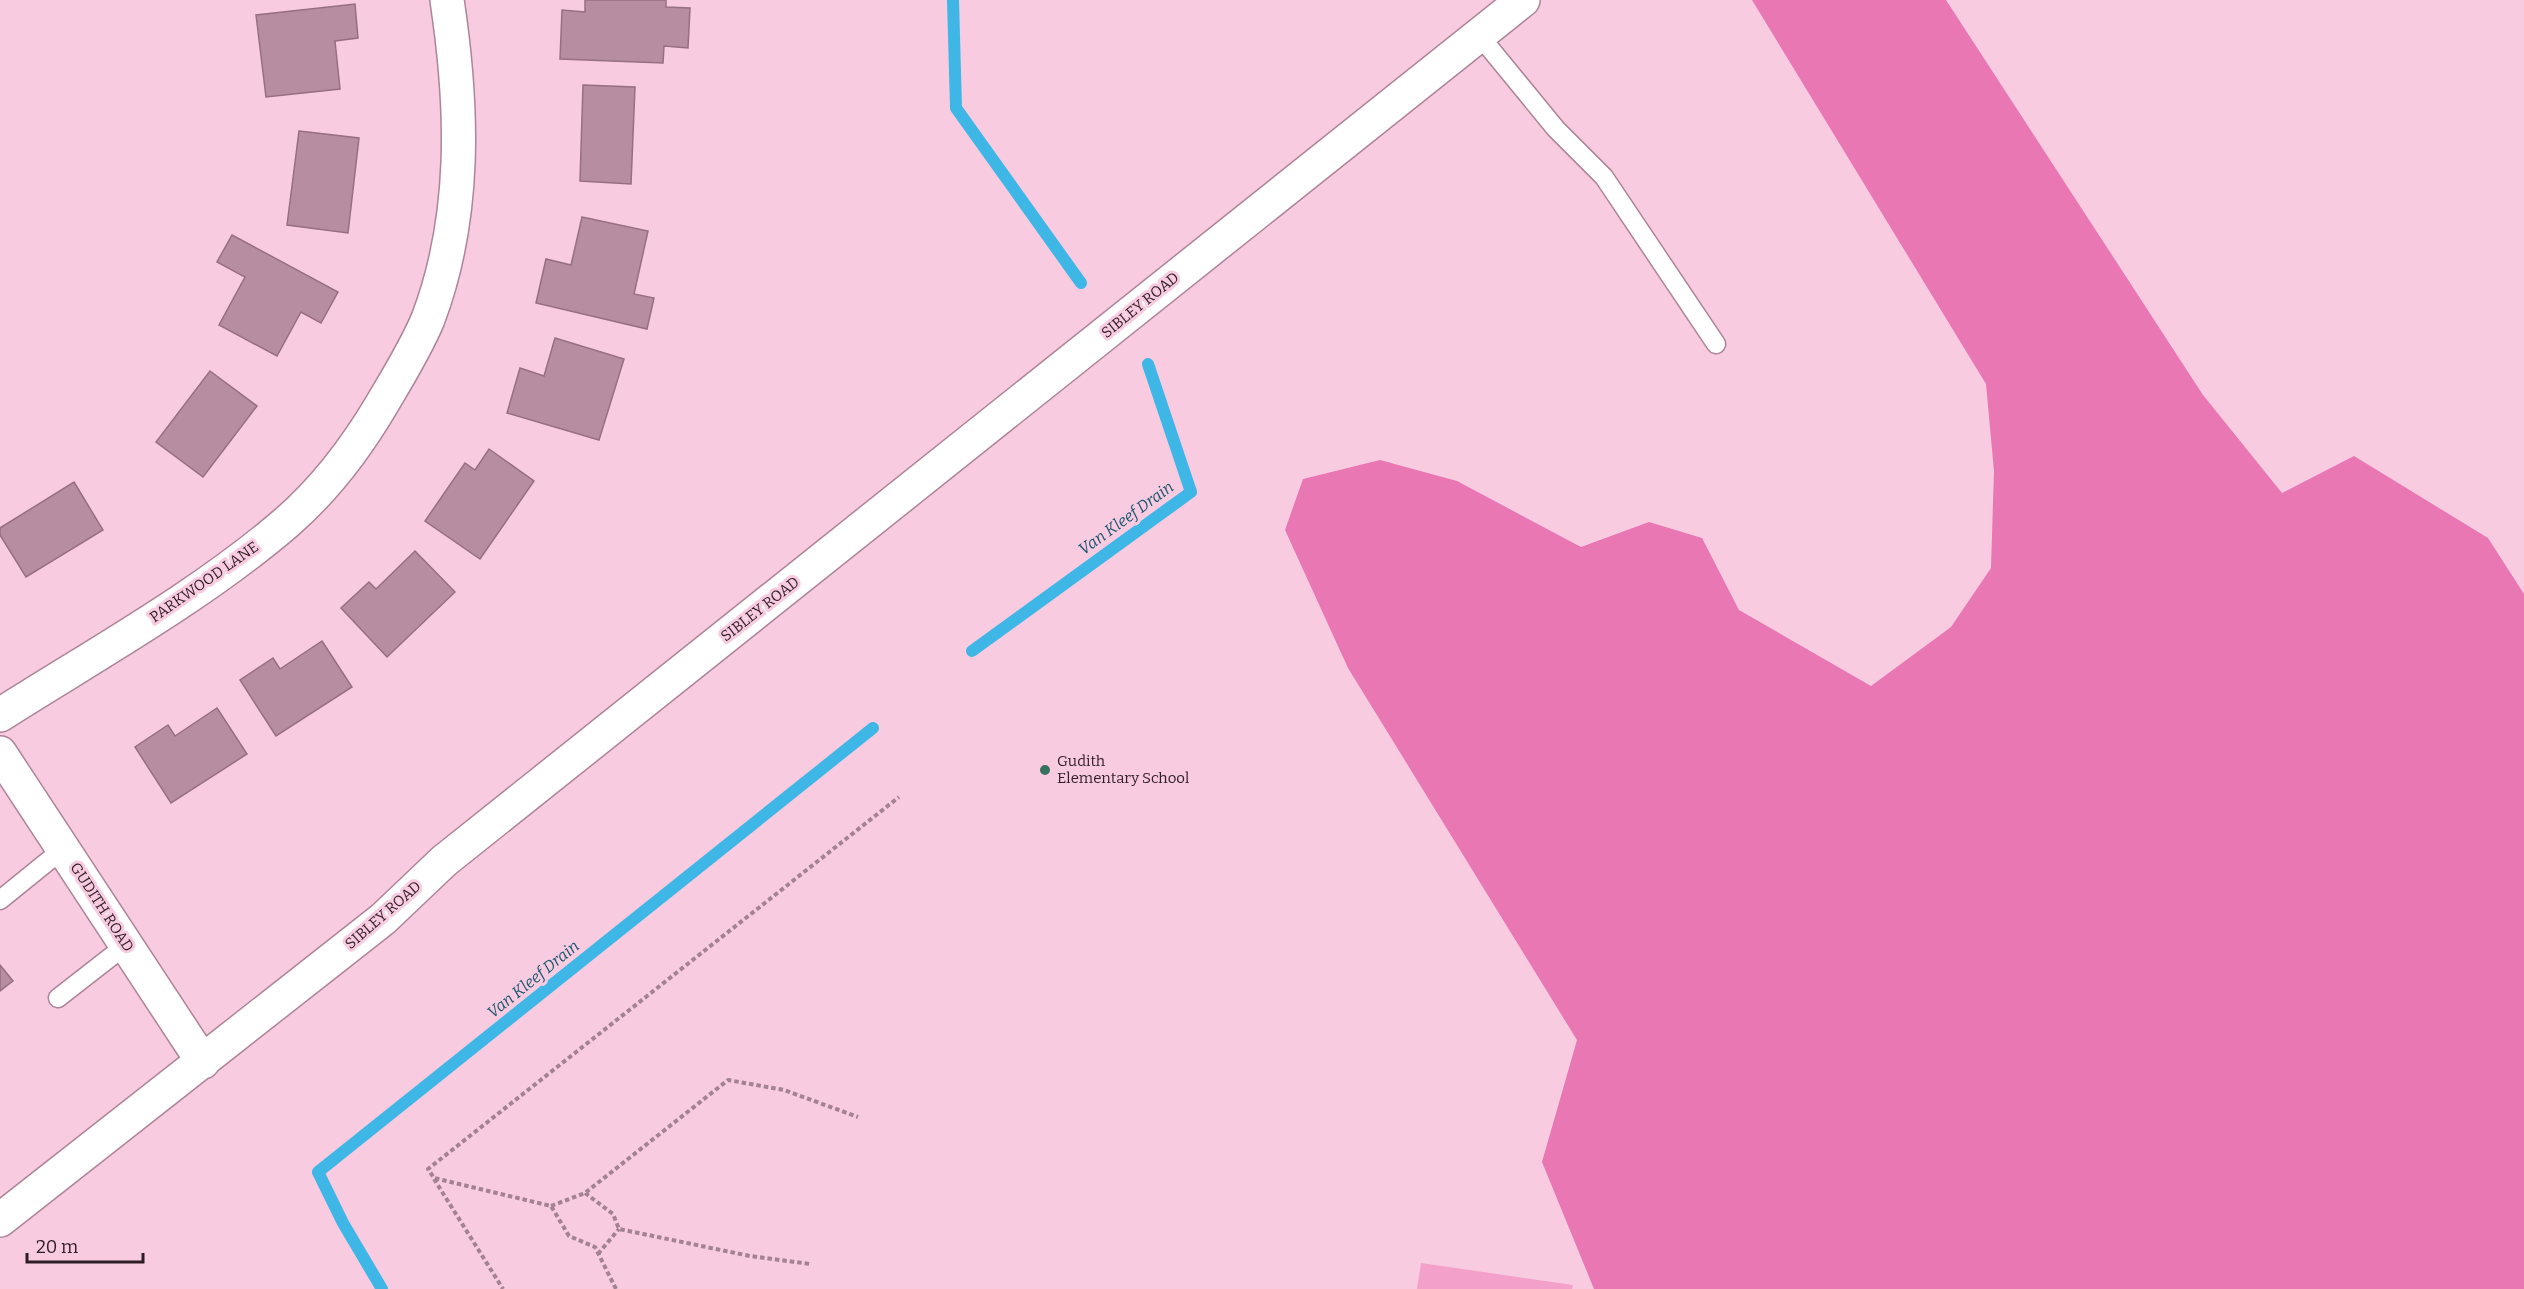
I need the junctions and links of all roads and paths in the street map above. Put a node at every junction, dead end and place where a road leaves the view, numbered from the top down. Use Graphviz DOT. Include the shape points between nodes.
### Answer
graph roads {
  1 [pos="447,0"];
  2 [pos="1523,0"];
  3 [pos="1479,35"];
  4 [pos="1716,345"];
  5 [pos="0,715"];
  6 [pos="0,754"];
  7 [pos="899,797"];
  8 [pos="63,849"];
  9 [pos="0,900"];
  10 [pos="126,945"];
  11 [pos="58,998"];
  12 [pos="203,1062"];
  13 [pos="858,1117"];
  14 [pos="434,1178"];
  15 [pos="585,1193"];
  16 [pos="551,1206"];
  17 [pos="0,1220"];
  18 [pos="619,1229"];
  19 [pos="598,1254"];
  20 [pos="810,1264"];
  21 [pos="503,1289"];
  22 [pos="616,1289"];
  1 -- 5 [label="main road, PARKWOOD LANE" via="459,99 459,174 449,244 428,319 363,435 329,481 232,567"];
  2 -- 3 [label="main road, SIBLEY ROAD"];
  3 -- 4 [label="lane" via="1556,129 1604,177"];
  3 -- 12 [label="main road, SIBLEY ROAD" via="444,861 383,919"];
  6 -- 8 [label="main road, GUDITH ROAD"];
  7 -- 14 [label="path" via="428,1169"];
  8 -- 9 [label="lane"];
  8 -- 10 [label="main road, GUDITH ROAD"];
  10 -- 11 [label="lane"];
  10 -- 12 [label="main road, GUDITH ROAD"];
  12 -- 17 [label="main road, SIBLEY ROAD"];
  13 -- 15 [label="path" via="784,1090 728,1080"];
  14 -- 16 [label="path"];
  14 -- 21 [label="path"];
  15 -- 16 [label="path"];
  15 -- 18 [label="path" via="613,1214"];
  16 -- 19 [label="path" via="569,1236 595,1247"];
  18 -- 19 [label="path"];
  18 -- 20 [label="path"];
  19 -- 22 [label="path"];
}
